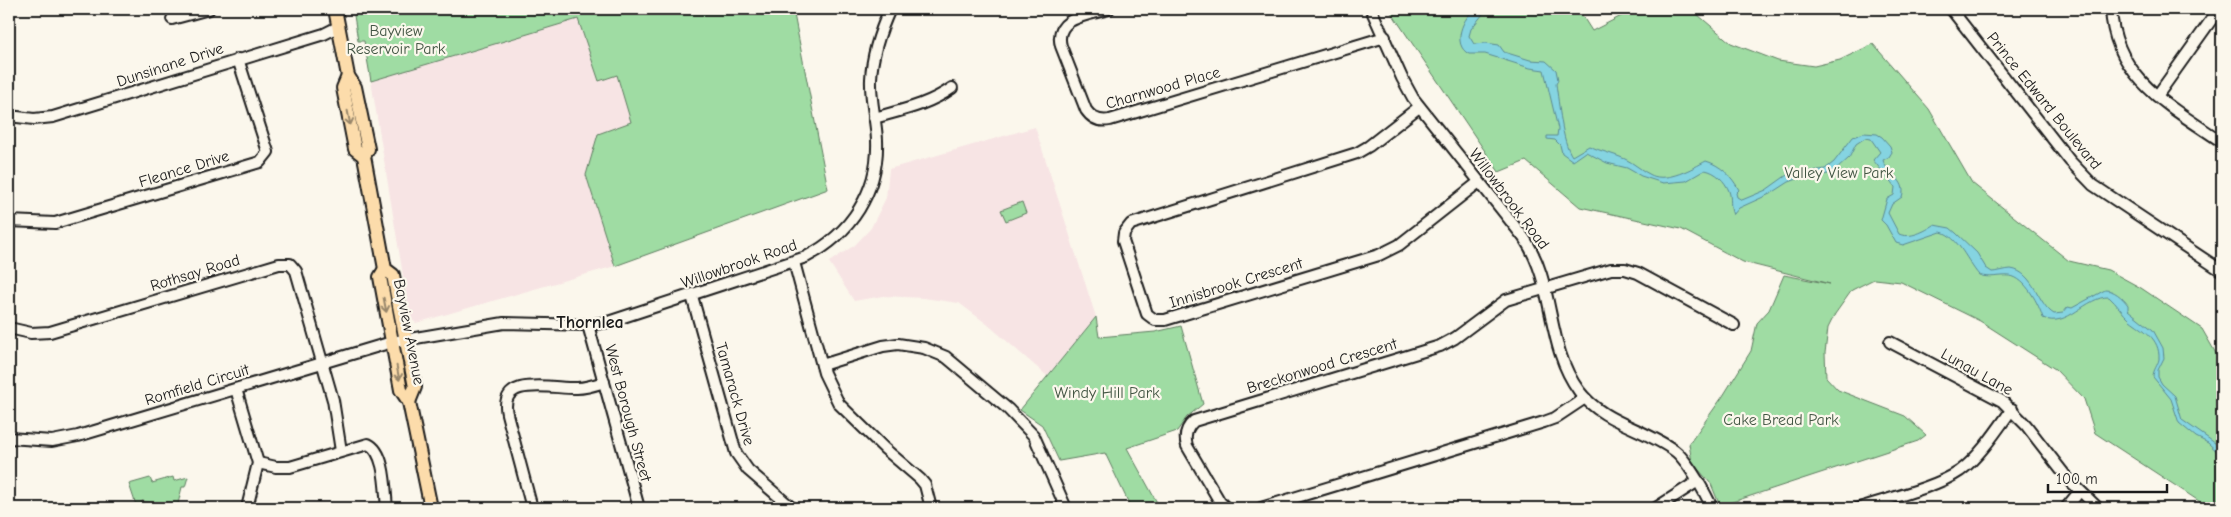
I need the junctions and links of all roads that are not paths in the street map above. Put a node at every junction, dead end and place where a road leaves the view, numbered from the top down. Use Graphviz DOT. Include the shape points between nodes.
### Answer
graph roads {
  1 [pos="209,9"];
  2 [pos="334,9"];
  3 [pos="890,9"];
  4 [pos="1109,9"];
  5 [pos="1371,9"];
  6 [pos="1951,9"];
  7 [pos="2111,9"];
  8 [pos="2220,11"];
  9 [pos="172,19"];
  10 [pos="338,27"];
  11 [pos="1384,37"];
  12 [pos="238,59"];
  13 [pos="952,88"];
  14 [pos="2157,96"];
  15 [pos="1419,107"];
  16 [pos="9,116"];
  17 [pos="874,118"];
  18 [pos="2222,142"];
  19 [pos="1479,182"];
  20 [pos="9,221"];
  21 [pos="794,262"];
  22 [pos="385,269"];
  23 [pos="2222,271"];
  24 [pos="1546,287"];
  25 [pos="692,296"];
  26 [pos="588,325"];
  27 [pos="1734,325"];
  28 [pos="9,328"];
  29 [pos="406,340"];
  30 [pos="392,342"];
  31 [pos="1890,342"];
  32 [pos="323,362"];
  33 [pos="822,365"];
  34 [pos="604,382"];
  35 [pos="236,389"];
  36 [pos="1584,398"];
  37 [pos="409,402"];
  38 [pos="2012,409"];
  39 [pos="9,438"];
  40 [pos="341,451"];
  41 [pos="258,463"];
  42 [pos="1698,481"];
  43 [pos="2079,492"];
  44 [pos="246,508"];
  45 [pos="387,508"];
  46 [pos="431,508"];
  47 [pos="532,508"];
  48 [pos="639,508"];
  49 [pos="792,508"];
  50 [pos="931,508"];
  51 [pos="1066,508"];
  52 [pos="1226,508"];
  53 [pos="1261,508"];
  54 [pos="1656,508"];
  55 [pos="1712,508"];
  56 [pos="1859,508"];
  57 [pos="2066,508"];
  58 [pos="2098,508"];
  1 -- 9 [label="street"];
  2 -- 10 [label="main road, Bayview Avenue"];
  3 -- 17 [label="street, Willowbrook Road" via="872,68"];
  4 -- 11 [label="street, Charnwood Place" via="1067,22 1059,38 1086,110 1100,121"];
  5 -- 11 [label="street, Willowbrook Road"];
  6 -- 23 [label="street, Prince Edward Boulevard" via="2070,161 2093,185"];
  7 -- 14 [label="street" via="2119,50 2137,78"];
  8 -- 14 [label="street"];
  10 -- 12 [label="street, Dunsinane Drive"];
  10 -- 22 [label="main road, Bayview Avenue" via="368,148 364,156"];
  11 -- 15 [label="street, Willowbrook Road"];
  12 -- 16 [label="street, Dunsinane Drive" via="53,117"];
  12 -- 20 [label="street, Fleance Drive" via="268,152 260,162 55,223"];
  13 -- 17 [label="street" via="916,107"];
  14 -- 18 [label="street"];
  15 -- 19 [label="street, Willowbrook Road"];
  15 -- 19 [label="street, Innisbrook Crescent" via="1357,153 1130,224 1123,241 1147,314 1155,320 1165,320 1380,255 1399,245"];
  17 -- 21 [label="street, Willowbrook Road" via="876,167 862,205 832,242"];
  19 -- 24 [label="street, Willowbrook Road" via="1529,246"];
  21 -- 25 [label="street, Willowbrook Road"];
  21 -- 33 [label="street"];
  22 -- 29 [label="main road, Bayview Avenue" via="393,275"];
  22 -- 30 [label="main road, Bayview Avenue, one-way" via="380,277"];
  24 -- 27 [label="street, Breckonwood Crescent" via="1607,270 1630,270"];
  24 -- 36 [label="street, Willowbrook Road" via="1559,354"];
  24 -- 52 [label="street, Breckonwood Crescent" via="1506,300 1440,346 1194,421 1185,434 1187,446"];
  25 -- 26 [label="street, Willowbrook Road" via="617,320"];
  25 -- 49 [label="street, Tamarack Drive" via="736,452 748,470"];
  26 -- 29 [label="street, Willowbrook Road" via="504,322"];
  26 -- 34 [label="street, West Borough Street"];
  28 -- 32 [label="street, Rothsay Road" via="31,333 50,332 286,263 296,272"];
  29 -- 30 [label="street, Willowbrook Road"];
  29 -- 37 [label="main road, Bayview Avenue" via="415,387"];
  30 -- 32 [label="street, Romfield Circuit"];
  30 -- 37 [label="main road, Bayview Avenue, one-way" via="401,390"];
  31 -- 38 [label="street, Lunau Lane" via="1991,394"];
  32 -- 35 [label="street, Romfield Circuit"];
  32 -- 40 [label="street"];
  33 -- 50 [label="street" via="839,404 920,479"];
  33 -- 51 [label="street" via="898,344 924,348 946,357 1008,409 1034,436"];
  34 -- 47 [label="street" via="577,388 521,387 507,397 507,414"];
  34 -- 48 [label="street, West Borough Street"];
  35 -- 39 [label="street, Romfield Circuit" via="65,439"];
  35 -- 41 [label="street"];
  36 -- 42 [label="street, Willowbrook Road" via="1614,421 1676,452"];
  36 -- 53 [label="street" via="1544,422"];
  37 -- 46 [label="main road, Bayview Avenue"];
  38 -- 43 [label="street, Lunau Lane"];
  38 -- 56 [label="street" via="1960,471"];
  40 -- 41 [label="street" via="285,468"];
  40 -- 45 [label="street" via="365,444 376,450"];
  41 -- 44 [label="street"];
  42 -- 54 [label="street"];
  42 -- 55 [label="street, Willowbrook Road"];
  43 -- 57 [label="street"];
  43 -- 58 [label="street, Lunau Lane"];
}
